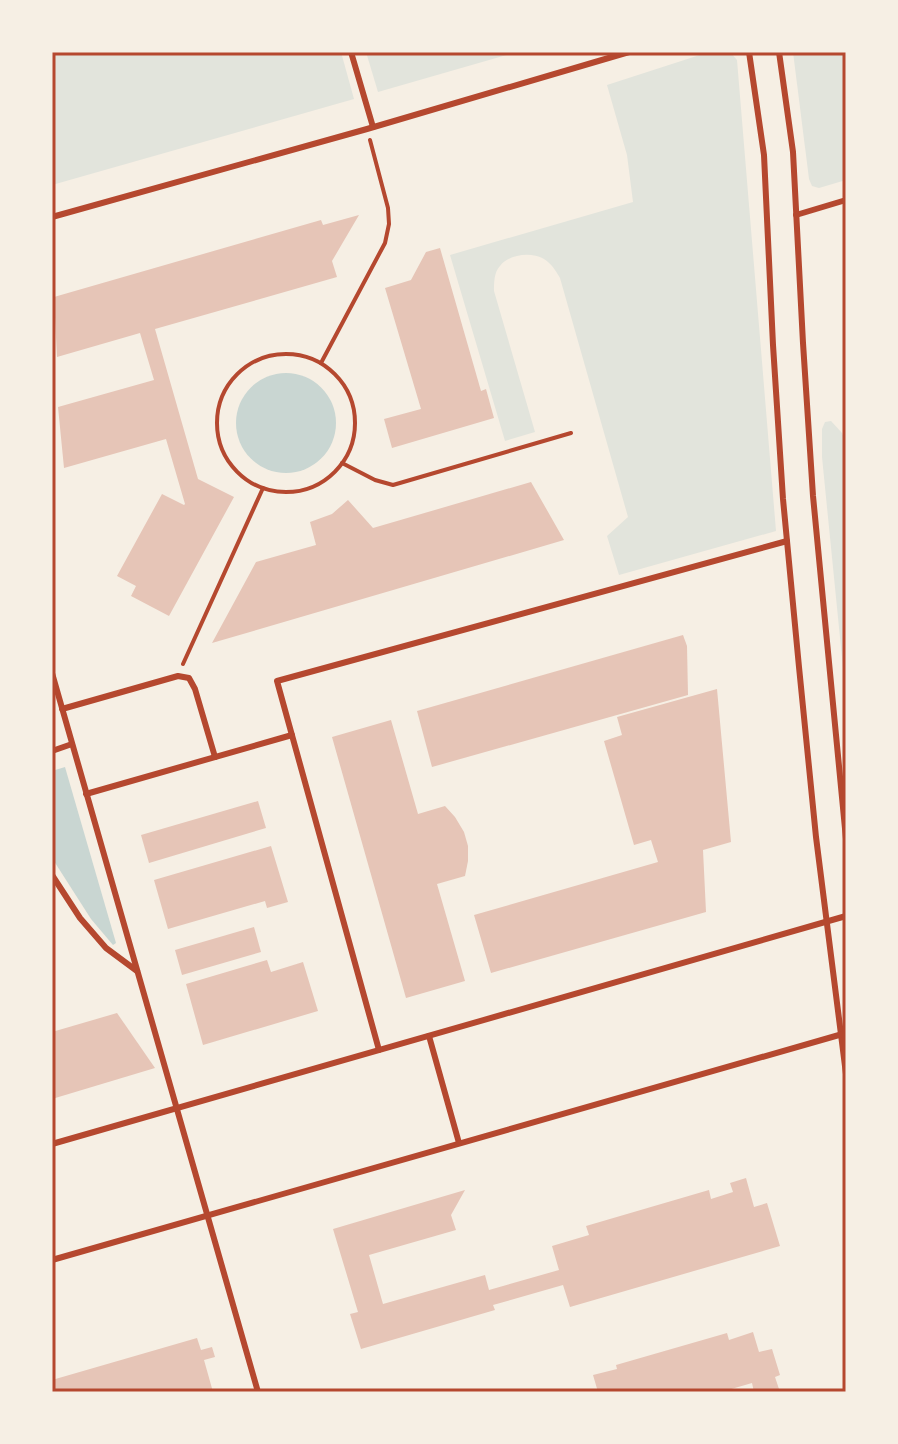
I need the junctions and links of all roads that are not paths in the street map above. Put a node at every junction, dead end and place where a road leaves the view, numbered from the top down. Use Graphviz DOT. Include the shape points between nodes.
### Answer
graph roads {
  1 [pos="351,52"];
  2 [pos="629,52"];
  3 [pos="749,52"];
  4 [pos="779,52"];
  5 [pos="370,128"];
  6 [pos="846,200"];
  7 [pos="796,215"];
  8 [pos="52,217"];
  9 [pos="787,541"];
  10 [pos="52,673"];
  11 [pos="62,709"];
  12 [pos="292,735"];
  13 [pos="72,744"];
  14 [pos="52,751"];
  15 [pos="215,757"];
  16 [pos="86,794"];
  17 [pos="846,839"];
  18 [pos="52,875"];
  19 [pos="846,916"];
  20 [pos="827,922"];
  21 [pos="137,971"];
  22 [pos="844,1034"];
  23 [pos="429,1036"];
  24 [pos="379,1050"];
  25 [pos="846,1074"];
  26 [pos="177,1108"];
  27 [pos="459,1143"];
  28 [pos="52,1144"];
  29 [pos="207,1215"];
  30 [pos="52,1260"];
  31 [pos="258,1392"];
  1 -- 5 [label="lane"];
  2 -- 5 [label="lane"];
  3 -- 9 [label="lane" via="764,155"];
  4 -- 7 [label="lane"];
  5 -- 8 [label="lane"];
  6 -- 7 [label="lane"];
  7 -- 17 [label="lane" via="813,496"];
  9 -- 12 [label="lane" via="277,681"];
  9 -- 20 [label="lane"];
  10 -- 11 [label="lane"];
  11 -- 13 [label="lane"];
  11 -- 15 [label="lane" via="178,676 189,678"];
  12 -- 15 [label="lane"];
  12 -- 24 [label="lane"];
  13 -- 14 [label="lane"];
  13 -- 16 [label="lane"];
  15 -- 16 [label="lane"];
  16 -- 21 [label="lane"];
  18 -- 21 [label="lane" via="106,948"];
  19 -- 20 [label="lane"];
  20 -- 22 [label="lane"];
  20 -- 23 [label="lane"];
  21 -- 26 [label="lane"];
  22 -- 25 [label="lane"];
  22 -- 27 [label="lane"];
  23 -- 24 [label="lane"];
  23 -- 27 [label="lane"];
  24 -- 26 [label="lane"];
  26 -- 28 [label="lane"];
  26 -- 29 [label="lane"];
  27 -- 29 [label="lane"];
  29 -- 30 [label="lane"];
  29 -- 31 [label="lane"];
}
